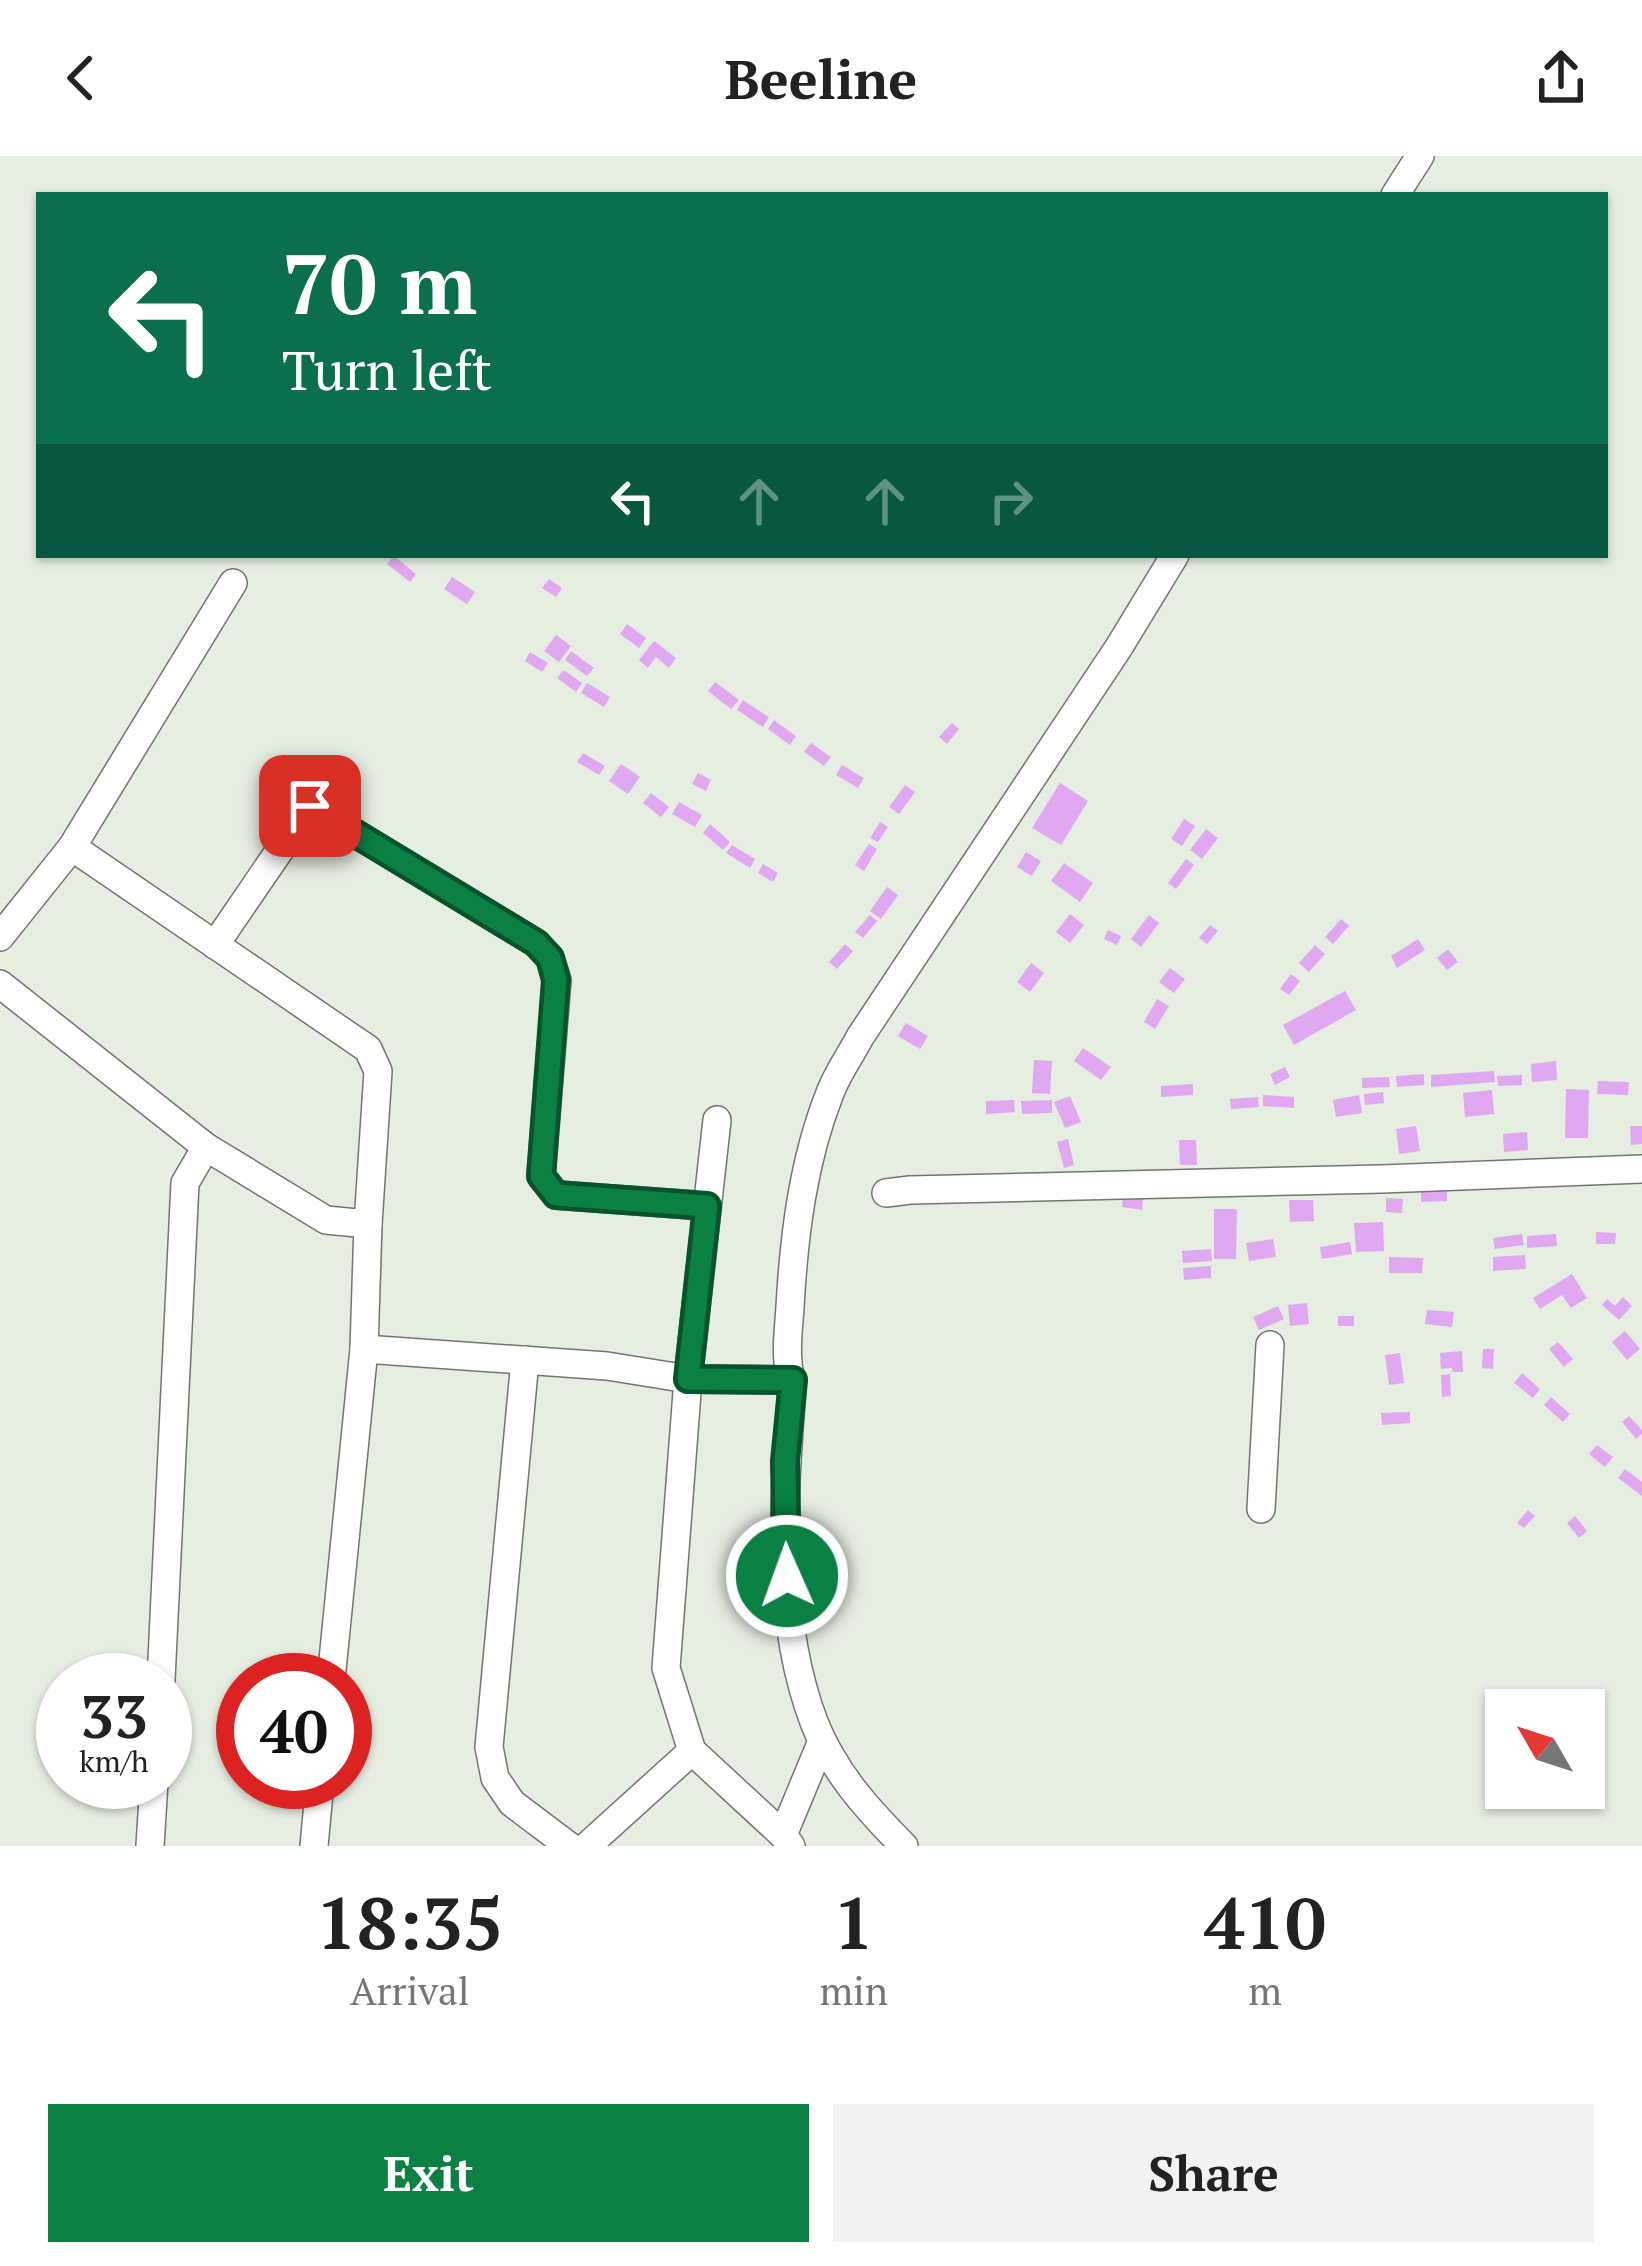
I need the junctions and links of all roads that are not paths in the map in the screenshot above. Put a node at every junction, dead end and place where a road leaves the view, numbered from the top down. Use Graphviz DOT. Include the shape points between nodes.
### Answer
graph roads {
  1 [pos="1420,156"];
  2 [pos="1397,192"];
  3 [pos="1173,558"];
  4 [pos="233,584"];
  5 [pos="72,847"];
  6 [pos="0,888"];
  7 [pos="26,904"];
  8 [pos="0,937"];
  9 [pos="215,945"];
  10 [pos="0,984"];
  11 [pos="717,1120"];
  12 [pos="206,1147"];
  13 [pos="1642,1168"];
  14 [pos="886,1193"];
  15 [pos="707,1206"];
  16 [pos="368,1224"];
  17 [pos="1270,1345"];
  18 [pos="364,1349"];
  19 [pos="525,1360"];
  20 [pos="688,1379"];
  21 [pos="793,1380"];
  22 [pos="1261,1509"];
  23 [pos="162,1653"];
  24 [pos="334,1653"];
  25 [pos="822,1741"];
  26 [pos="692,1751"];
  27 [pos="152,1809"];
  28 [pos="317,1809"];
  29 [pos="787,1840"];
  30 [pos="150,1846"];
  31 [pos="314,1846"];
  32 [pos="569,1846"];
  33 [pos="587,1846"];
  34 [pos="904,1846"];
  1 -- 2 [label="street"];
  3 -- 21 [label="street" via="830,1090 798,1216"];
  4 -- 5 [label="street"];
  5 -- 7 [label="street"];
  5 -- 9 [label="street"];
  6 -- 7 [label="street"];
  7 -- 8 [label="street"];
  9 -- 15 [label="street" via="310,806 550,958 556,980 541,1176 556,1195"];
  9 -- 16 [label="street" via="368,1049 378,1071"];
  10 -- 12 [label="street"];
  11 -- 15 [label="street"];
  12 -- 16 [label="street" via="326,1220"];
  12 -- 23 [label="street" via="185,1183"];
  13 -- 14 [label="street"];
  15 -- 20 [label="street"];
  16 -- 18 [label="street"];
  17 -- 22 [label="street"];
  18 -- 19 [label="street"];
  18 -- 24 [label="street"];
  19 -- 20 [label="street"];
  19 -- 32 [label="street" via="489,1747 495,1778 512,1803"];
  20 -- 21 [label="street"];
  20 -- 26 [label="street" via="666,1668"];
  21 -- 25 [label="street" via="785,1461 789,1606"];
  25 -- 29 [label="street"];
  25 -- 34 [label="street" via="855,1795"];
  26 -- 29 [label="street"];
  26 -- 33 [label="street"];
  27 -- 30 [label="street"];
  28 -- 31 [label="street"];
}
